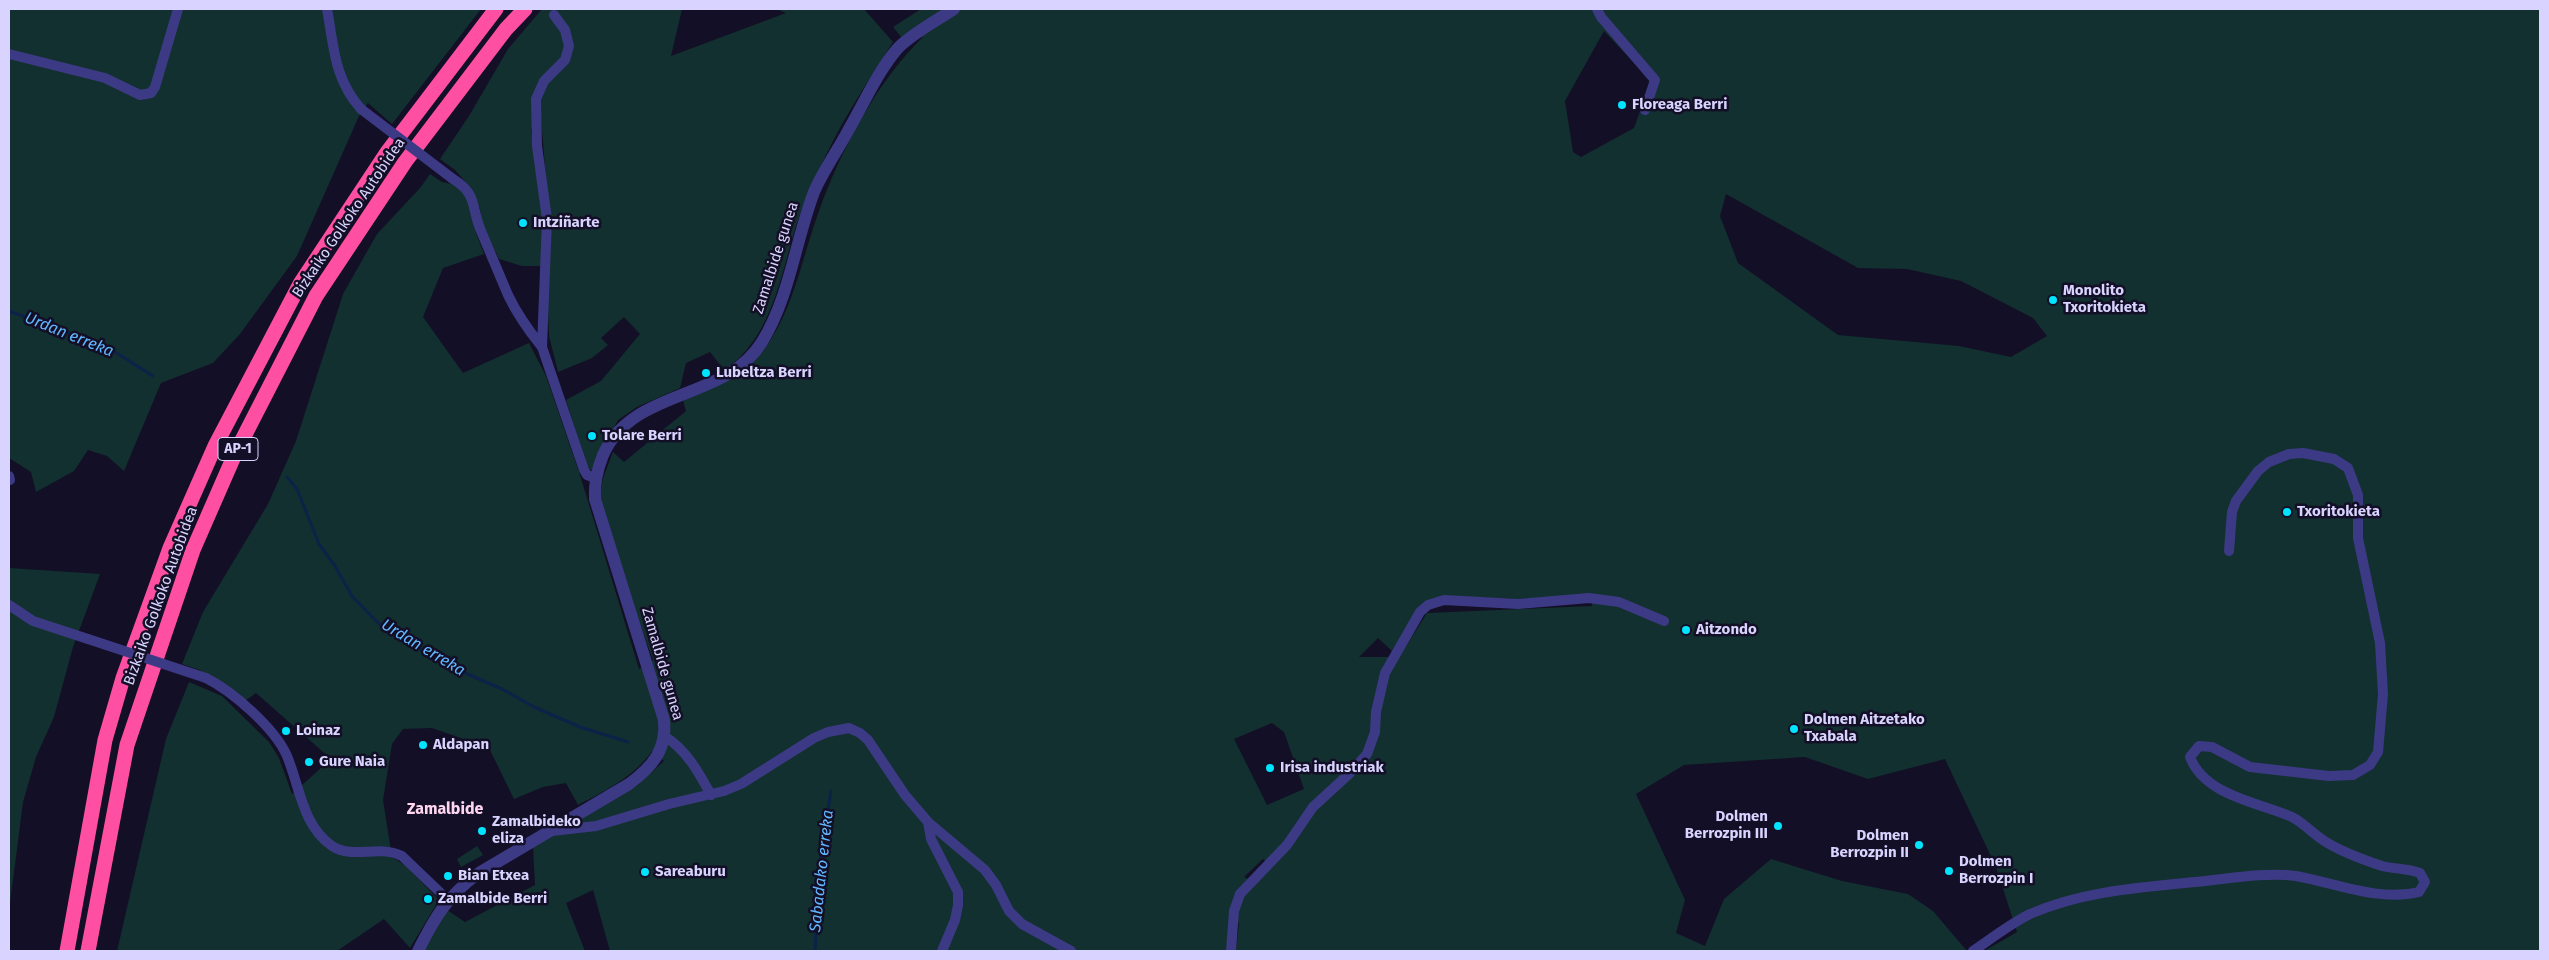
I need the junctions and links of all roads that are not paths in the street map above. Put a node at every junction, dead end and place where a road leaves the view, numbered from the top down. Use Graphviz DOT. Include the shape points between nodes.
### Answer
graph roads {
  1 [pos="178,9"];
  2 [pos="327,9"];
  3 [pos="496,9"];
  4 [pos="525,9"];
  5 [pos="954,9"];
  6 [pos="1597,9"];
  7 [pos="554,16"];
  8 [pos="9,54"];
  9 [pos="1645,110"];
  10 [pos="542,347"];
  11 [pos="595,478"];
  12 [pos="2229,551"];
  13 [pos="9,605"];
  14 [pos="1664,621"];
  15 [pos="664,736"];
  16 [pos="711,795"];
  17 [pos="928,822"];
  18 [pos="550,831"];
  19 [pos="448,900"];
  20 [pos="68,951"];
  21 [pos="88,951"];
  22 [pos="418,951"];
  23 [pos="942,951"];
  24 [pos="1071,951"];
  25 [pos="1231,951"];
  26 [pos="1973,951"];
  1 -- 8 [label="street" via="155,87 146,94 140,95 105,78"];
  2 -- 10 [label="street, bridge" via="339,75 350,96 361,109 461,184 474,200 481,231 508,295 524,325"];
  3 -- 20 [label="highway, Bizkaiko Golkoko Autobidea / AP-1" via="388,151 306,276 214,446 170,548 123,678 105,740"];
  4 -- 21 [label="highway, Bizkaiko Golkoko Autobidea / AP-1" via="506,28 405,162 316,296 235,454 193,550 127,745"];
  5 -- 11 [label="street, Zamalbide gunea" via="899,47 880,75 815,191 775,318 750,359 713,383 638,414 614,436"];
  6 -- 9 [label="street" via="1655,80"];
  7 -- 10 [label="street" via="565,30 569,46 566,60 544,81 536,99 537,146 547,219"];
  10 -- 11 [label="street" via="584,470"];
  11 -- 15 [label="street, Zamalbide gunea" via="595,499 662,713"];
  12 -- 26 [label="street" via="2232,512 2236,502 2258,471 2269,462 2289,454 2303,453 2334,459 2348,468 2358,495 2358,538 2380,643 2383,694 2378,752 2370,765 2353,775 2329,776 2250,767 2212,746 2199,746 2190,757 2195,769 2239,799 2293,818 2326,842 2384,866 2408,868 2420,873 2425,882 2419,892 2407,895 2354,890 2294,876 2242,877 2113,890 2057,904 2030,915"];
  13 -- 19 [label="street, bridge" via="33,621 206,678 227,690 255,715 279,744 286,755 307,816 332,846 355,853 394,852"];
  14 -- 25 [label="street" via="1619,602 1589,598 1518,604 1444,600 1428,605 1420,612 1385,673 1375,732 1367,754 1313,807 1288,845 1240,894 1234,911"];
  15 -- 16 [label="street" via="677,744"];
  15 -- 18 [label="street, Zamalbide gunea" via="657,758 645,772"];
  16 -- 17 [label="street" via="740,784 814,738 849,728 868,740 905,795"];
  16 -- 18 [label="street" via="596,826"];
  17 -- 23 [label="street" via="931,839 958,892 955,920"];
  17 -- 24 [label="street" via="985,870 1009,911 1022,924"];
  18 -- 19 [label="street, Zamalbide gunea" via="479,873"];
  19 -- 22 [label="street, Zamalbide gunea" via="436,915"];
}
